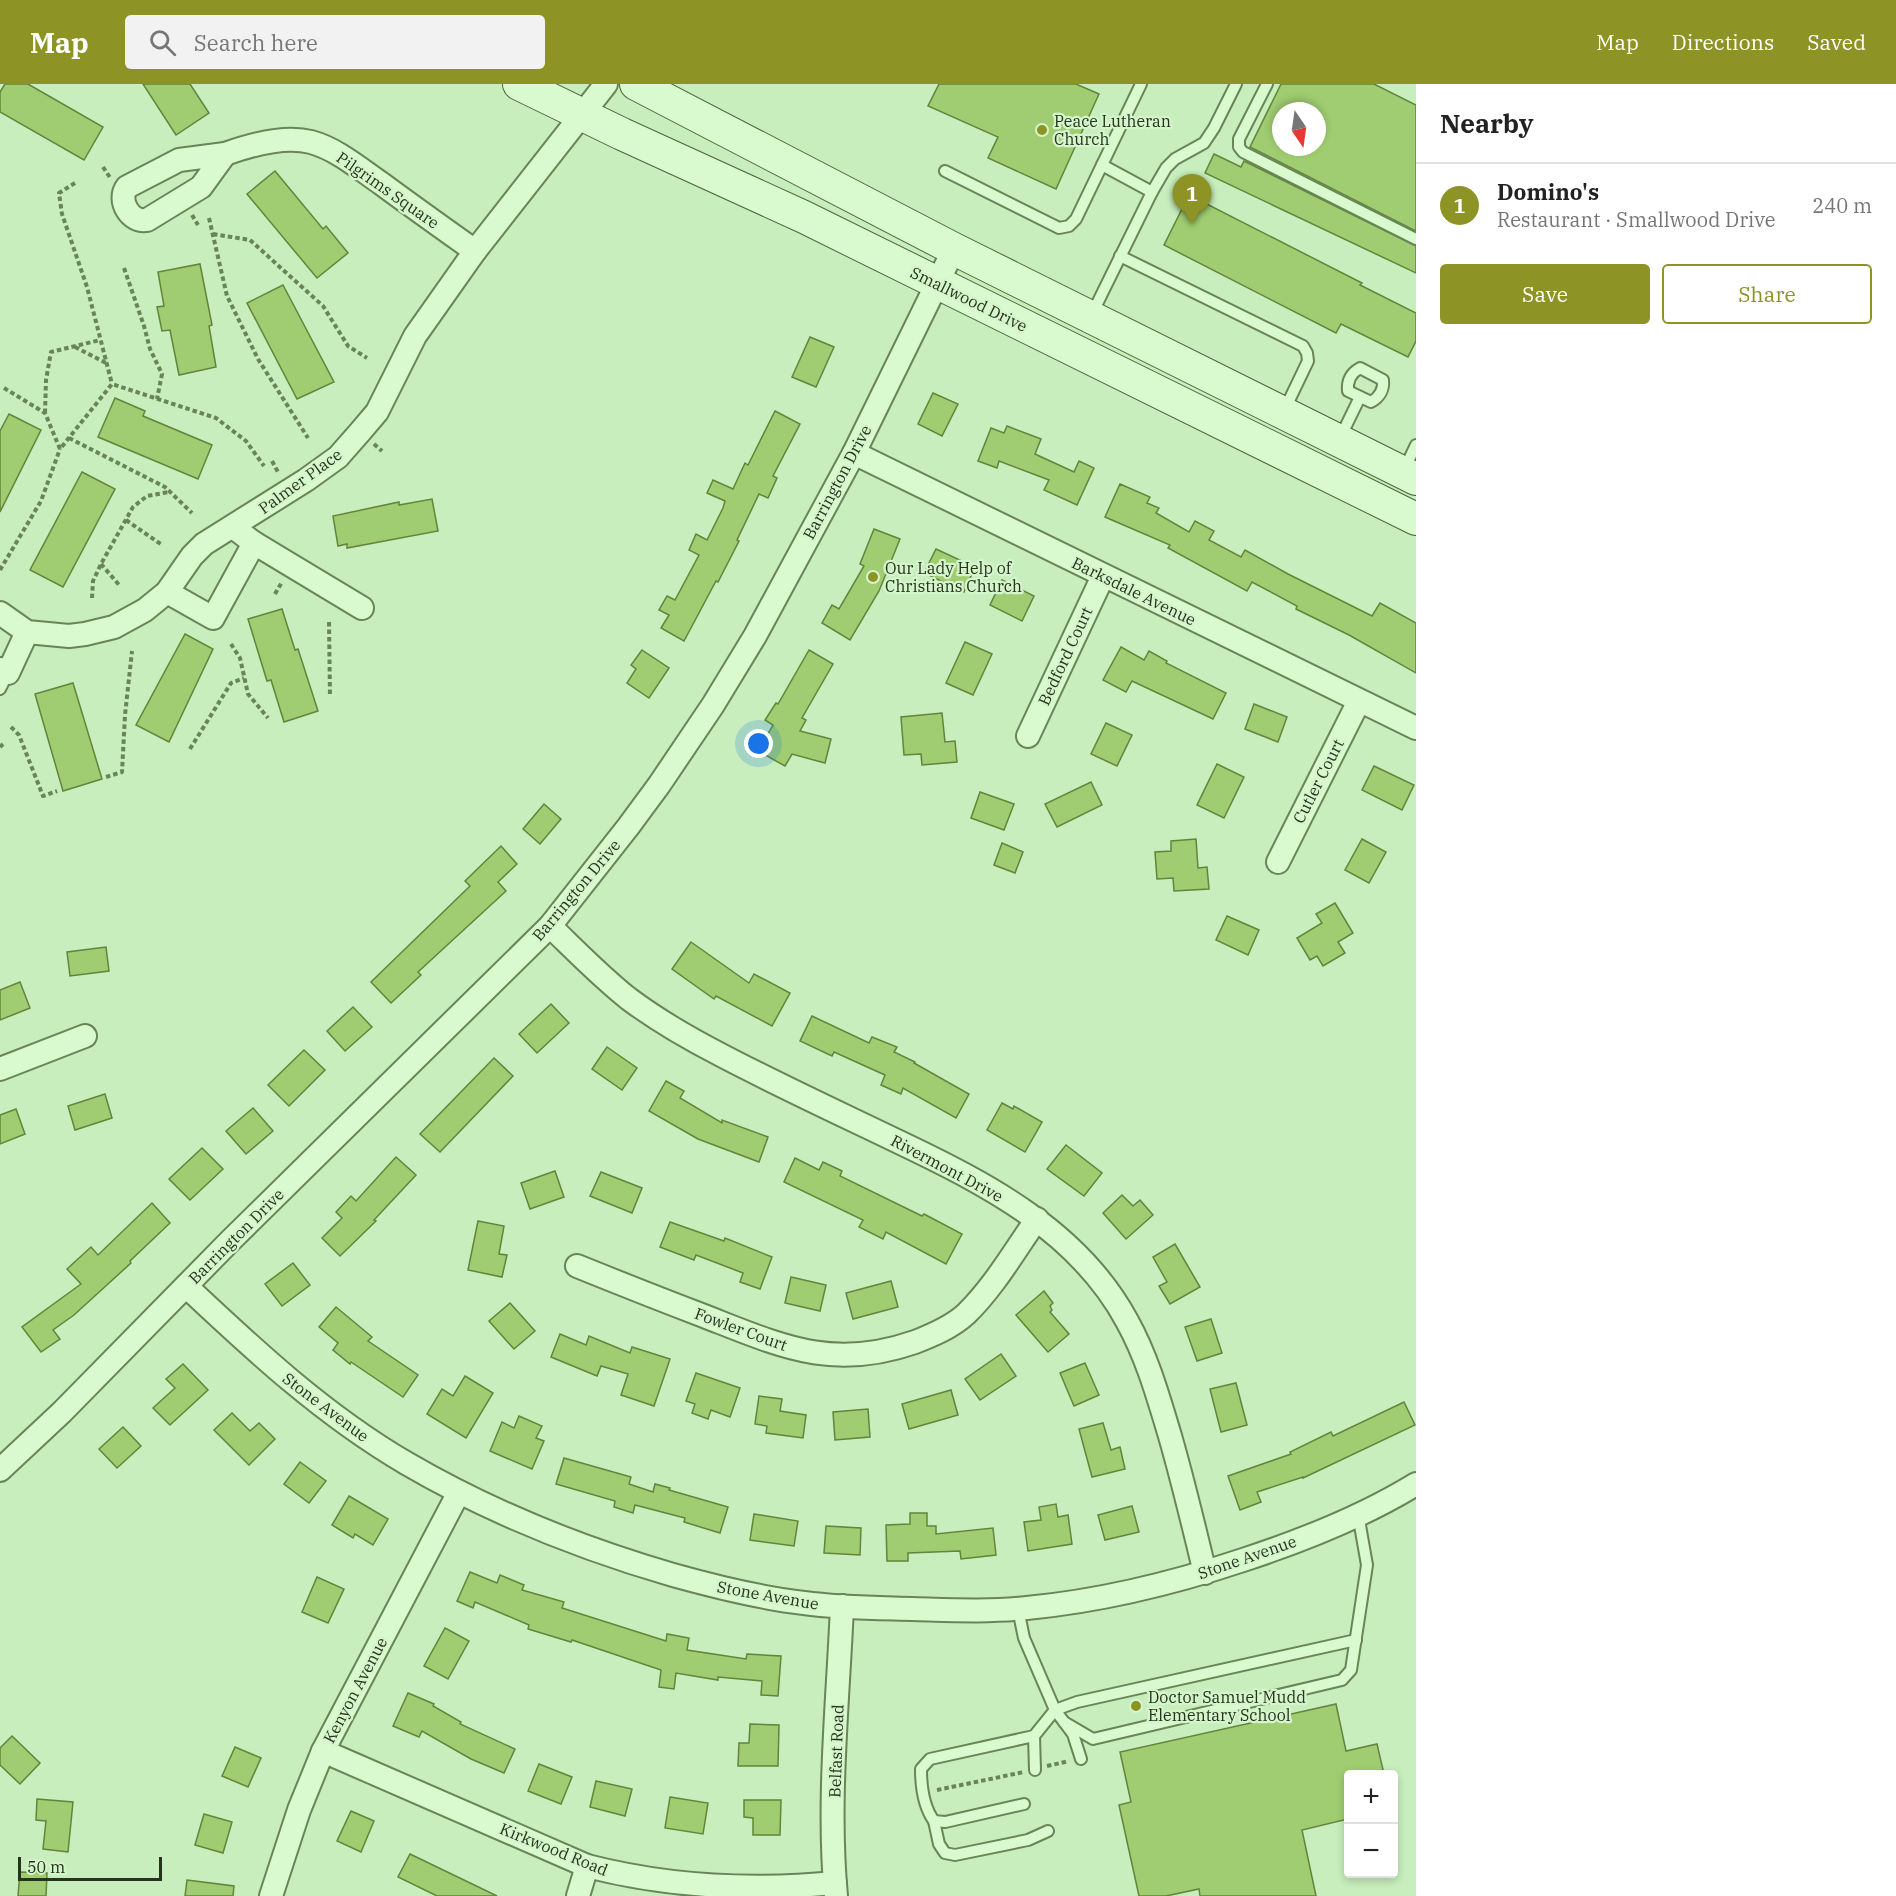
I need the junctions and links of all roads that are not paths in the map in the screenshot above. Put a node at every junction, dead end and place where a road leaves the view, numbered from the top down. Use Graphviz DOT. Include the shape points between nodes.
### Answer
graph roads {
  1 [pos="519,84"];
  2 [pos="606,84"];
  3 [pos="636,84"];
  4 [pos="1141,84"];
  5 [pos="1236,84"];
  6 [pos="1267,84"];
  7 [pos="583,113"];
  8 [pos="225,154"];
  9 [pos="1102,165"];
  10 [pos="945,171"];
  11 [pos="1152,192"];
  12 [pos="1416,239"];
  13 [pos="954,249"];
  14 [pos="476,251"];
  15 [pos="1120,256"];
  16 [pos="937,284"];
  17 [pos="1091,317"];
  18 [pos="1360,397"];
  19 [pos="1282,414"];
  20 [pos="1338,441"];
  21 [pos="854,453"];
  22 [pos="1412,466"];
  23 [pos="1416,519"];
  24 [pos="233,527"];
  25 [pos="254,543"];
  26 [pos="1103,576"];
  27 [pos="167,592"];
  28 [pos="362,608"];
  29 [pos="0,613"];
  30 [pos="27,632"];
  31 [pos="3,677"];
  32 [pos="1359,701"];
  33 [pos="1416,728"];
  34 [pos="1028,736"];
  35 [pos="1278,862"];
  36 [pos="550,926"];
  37 [pos="85,1036"];
  38 [pos="0,1069"];
  39 [pos="1037,1219"];
  40 [pos="577,1266"];
  41 [pos="186,1286"];
  42 [pos="0,1470"];
  43 [pos="1416,1484"];
  44 [pos="459,1492"];
  45 [pos="1358,1514"];
  46 [pos="1205,1573"];
  47 [pos="842,1606"];
  48 [pos="1018,1609"];
  49 [pos="1356,1640"];
  50 [pos="1055,1710"];
  51 [pos="1064,1722"];
  52 [pos="1034,1736"];
  53 [pos="323,1751"];
  54 [pos="1075,1760"];
  55 [pos="1035,1769"];
  56 [pos="1024,1804"];
  57 [pos="934,1821"];
  58 [pos="1048,1831"];
  59 [pos="587,1866"];
  60 [pos="836,1890"];
  61 [pos="271,1896"];
  62 [pos="578,1896"];
  1 -- 7 [label="main road, Smallwood Drive"];
  2 -- 7 [label="street, Palmer Place"];
  3 -- 13 [label="main road"];
  4 -- 9 [label="lane"];
  5 -- 11 [label="lane" via="1204,142 1175,159"];
  6 -- 12 [label="lane" via="1239,139 1243,152"];
  7 -- 14 [label="street, Palmer Place"];
  7 -- 16 [label="main road, Smallwood Drive"];
  8 -- 14 [label="street, Pilgrims Square" via="291,140 325,147"];
  9 -- 10 [label="lane" via="1076,219 1059,228"];
  9 -- 11 [label="lane"];
  11 -- 15 [label="lane"];
  13 -- 16 [label="street, Barrington Drive"];
  13 -- 17 [label="main road"];
  14 -- 24 [label="street, Palmer Place" via="415,336 377,412 338,457"];
  15 -- 17 [label="lane"];
  15 -- 19 [label="lane" via="1303,346 1308,361"];
  16 -- 21 [label="street, Barrington Drive"];
  16 -- 23 [label="main road, Smallwood Drive"];
  17 -- 19 [label="main road"];
  18 -- 20 [label="lane"];
  19 -- 20 [label="main road"];
  20 -- 22 [label="main road"];
  21 -- 26 [label="street, Barksdale Avenue"];
  21 -- 36 [label="street, Barrington Drive" via="713,705 659,785"];
  24 -- 25 [label="street"];
  24 -- 27 [label="street, Palmer Place" via="204,544"];
  25 -- 27 [label="street" via="213,618"];
  25 -- 28 [label="street"];
  26 -- 32 [label="street, Barksdale Avenue"];
  26 -- 34 [label="street, Bedford Court"];
  27 -- 30 [label="street, Palmer Place" via="131,618 100,632 69,636"];
  29 -- 30 [label="street, Palmer Place"];
  30 -- 31 [label="street"];
  32 -- 33 [label="street, Barksdale Avenue"];
  32 -- 35 [label="street, Cutler Court"];
  36 -- 39 [label="street, Rivermont Drive" via="629,999 674,1028 720,1055 979,1182"];
  36 -- 41 [label="street, Barrington Drive"];
  37 -- 38 [label="street"];
  39 -- 40 [label="street, Fowler Court" via="966,1314 924,1338 871,1354 820,1354 779,1346"];
  39 -- 46 [label="street, Rivermont Drive" via="1061,1238 1098,1278 1143,1353 1157,1390"];
  41 -- 42 [label="street, Barrington Drive"];
  41 -- 44 [label="street, Stone Avenue" via="272,1365 346,1424"];
  43 -- 45 [label="street, Stone Avenue"];
  44 -- 47 [label="street, Stone Avenue" via="616,1558 753,1595"];
  44 -- 53 [label="street, Kenyon Avenue"];
  45 -- 46 [label="street, Stone Avenue"];
  45 -- 49 [label="lane" via="1367,1565"];
  46 -- 48 [label="street, Stone Avenue" via="1089,1599"];
  47 -- 48 [label="street, Stone Avenue"];
  47 -- 60 [label="street, Belfast Road" via="834,1775"];
  48 -- 50 [label="lane" via="1024,1638"];
  49 -- 50 [label="lane"];
  49 -- 51 [label="lane" via="1351,1670 1342,1680 1093,1739"];
  50 -- 51 [label="lane"];
  50 -- 52 [label="lane"];
  51 -- 54 [label="lane" via="1073,1734"];
  52 -- 55 [label="lane"];
  52 -- 57 [label="lane" via="930,1759 921,1769 921,1783 927,1812"];
  53 -- 59 [label="street, Kirkwood Road"];
  53 -- 61 [label="street, Kenyon Avenue" via="298,1810"];
  56 -- 57 [label="lane" via="945,1822"];
  57 -- 58 [label="lane" via="939,1844 945,1853 955,1855 1028,1840"];
  59 -- 60 [label="street, Kirkwood Road" via="677,1884"];
  59 -- 62 [label="street"];
}
